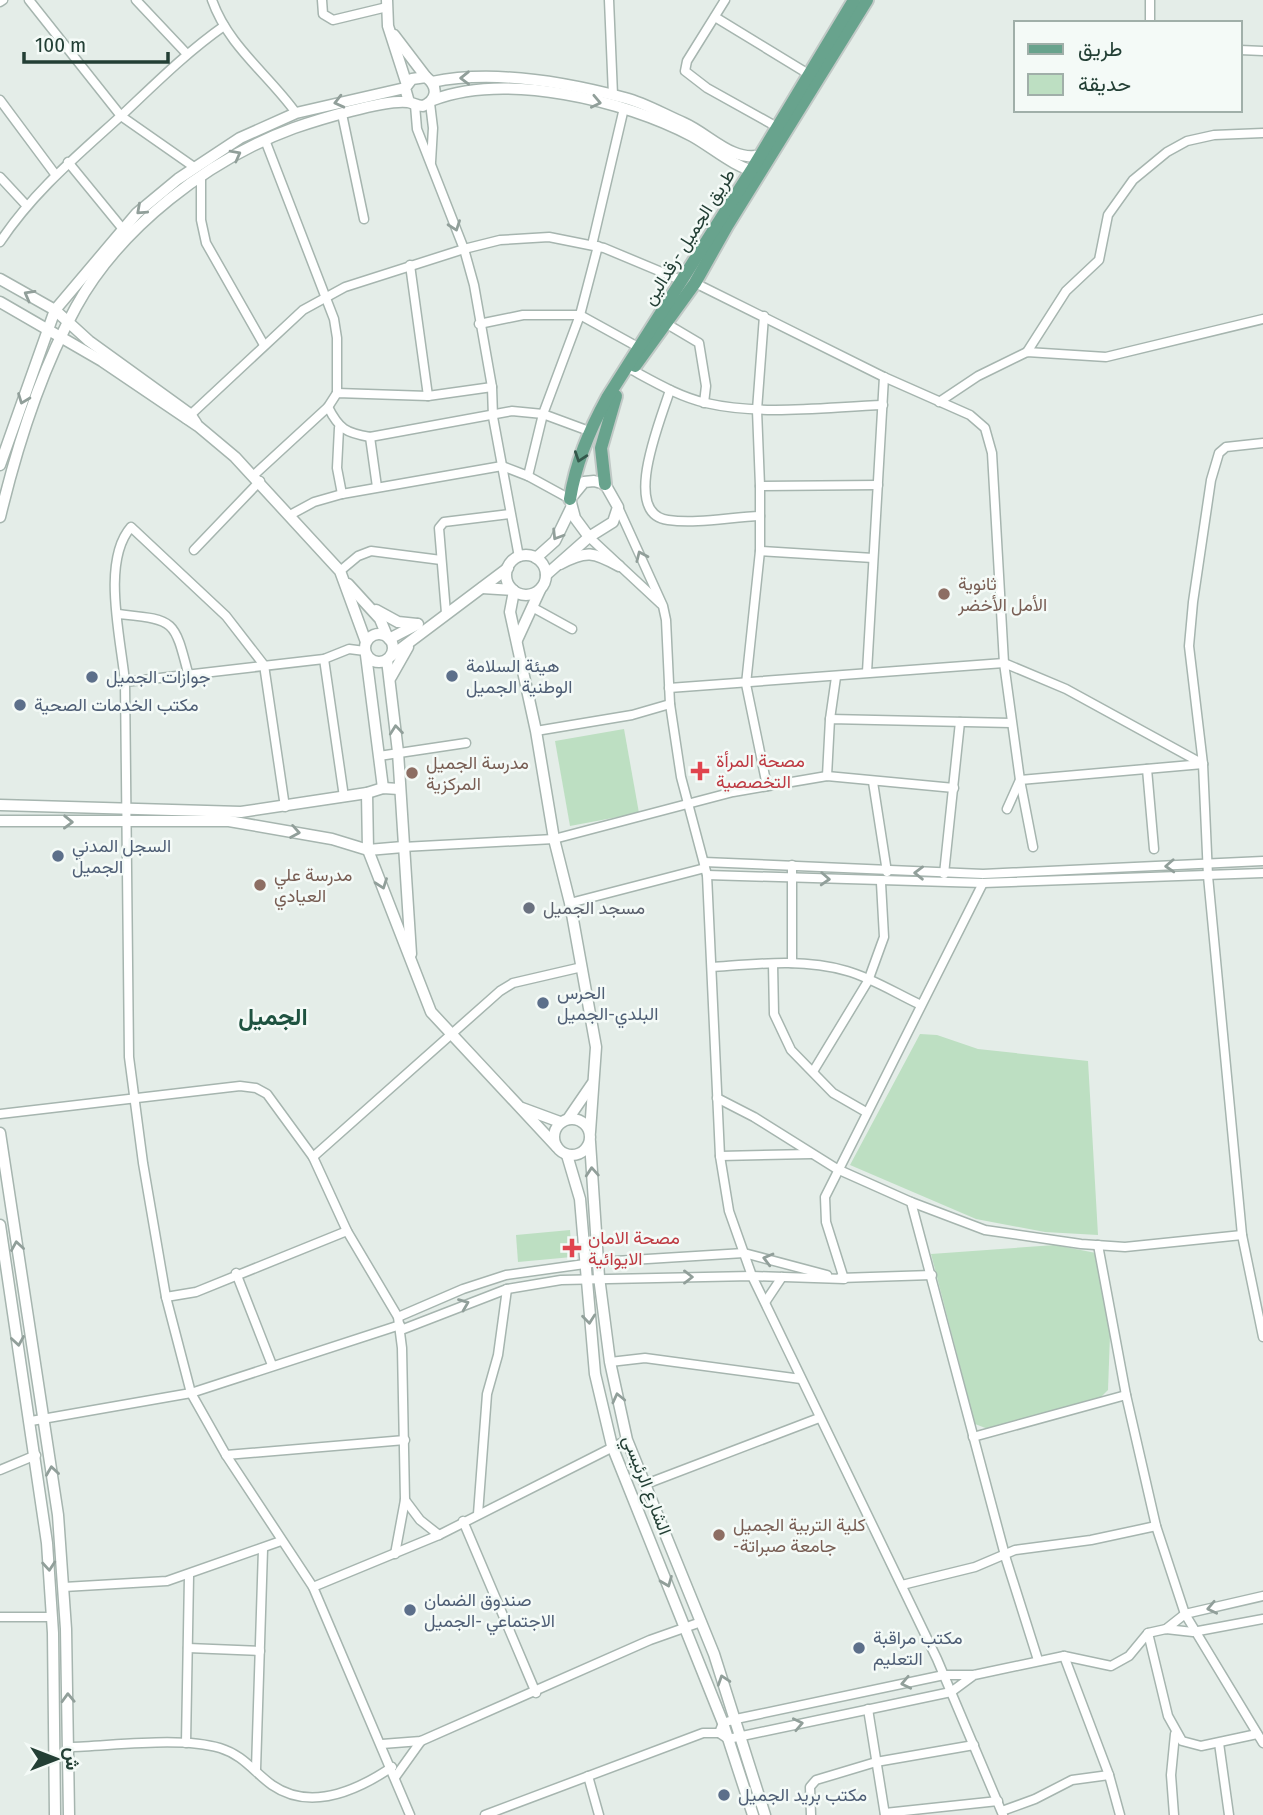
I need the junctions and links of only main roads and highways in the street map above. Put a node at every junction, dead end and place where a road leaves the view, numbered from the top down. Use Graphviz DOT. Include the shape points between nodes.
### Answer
graph roads {
  1 [pos="854,0"];
  2 [pos="867,0"];
  3 [pos="756,172"];
  4 [pos="689,282"];
  5 [pos="605,484"];
  6 [pos="571,503"];
  1 -- 3 [label="main road, طريق الجميل -رقدالين" via="761,155"];
  2 -- 3 [label="main road, طريق الجميل -رقدالين"];
  3 -- 4 [label="main road, طريق الجميل -رقدالين"];
  4 -- 5 [label="main road, طريق الجميل -رقدالين" via="667,324 614,400 601,458"];
  4 -- 6 [label="main road, طريق الجميل -رقدالين, one-way" via="638,347 589,431 575,472"];
}
